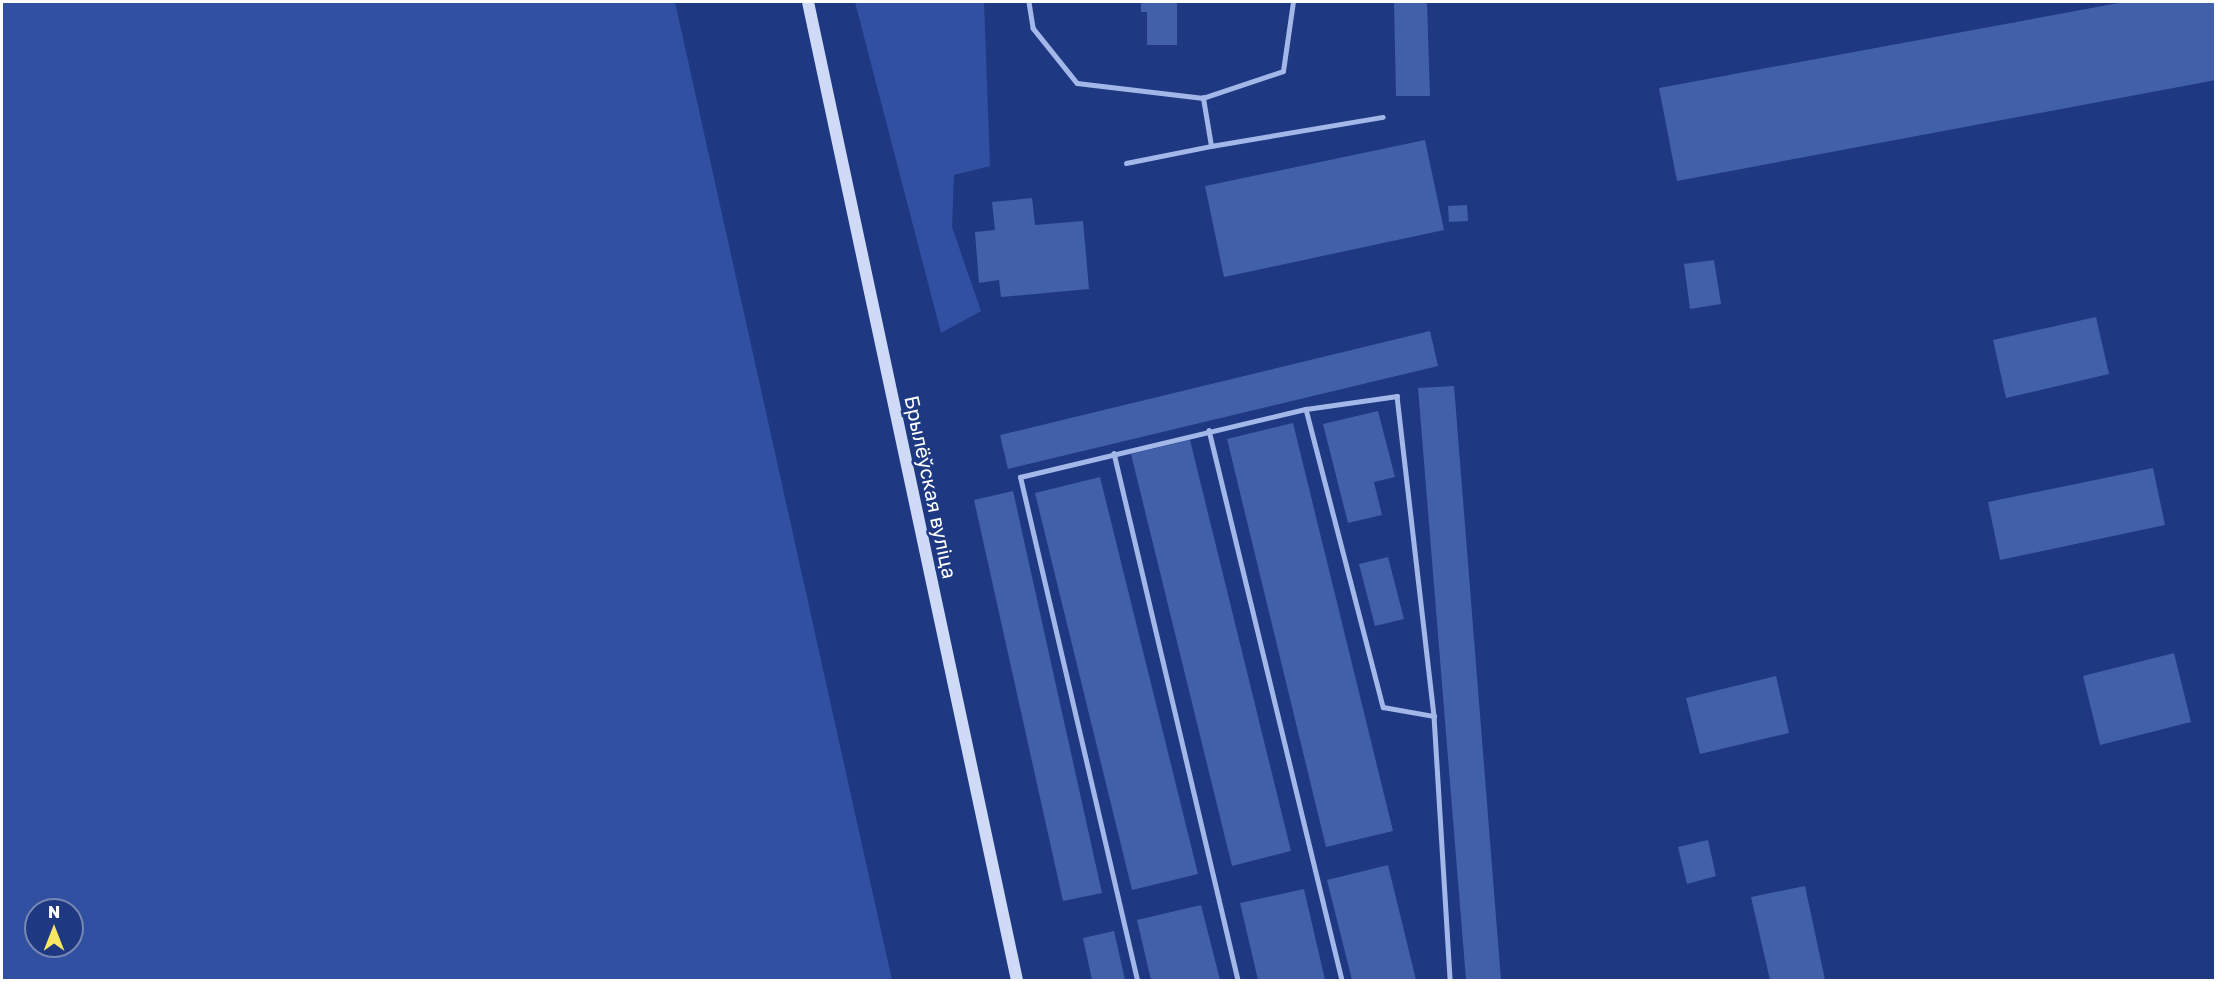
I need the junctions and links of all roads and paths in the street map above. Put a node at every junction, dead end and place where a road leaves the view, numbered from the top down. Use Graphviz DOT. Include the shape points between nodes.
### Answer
graph roads {
  1 [pos="808,2"];
  2 [pos="1029,2"];
  3 [pos="1293,2"];
  4 [pos="1203,98"];
  5 [pos="1383,117"];
  6 [pos="1211,146"];
  7 [pos="1126,163"];
  8 [pos="1306,409"];
  9 [pos="1209,430"];
  10 [pos="1114,453"];
  11 [pos="1434,716"];
  12 [pos="1017,981"];
  13 [pos="1137,981"];
  14 [pos="1238,981"];
  15 [pos="1342,981"];
  16 [pos="1450,981"];
  1 -- 12 [label="street, Брылёўская вуліца"];
  2 -- 4 [label="lane" via="1033,28 1077,83"];
  3 -- 4 [label="lane" via="1283,71"];
  4 -- 6 [label="lane"];
  5 -- 6 [label="lane"];
  6 -- 7 [label="lane"];
  8 -- 9 [label="lane"];
  8 -- 11 [label="lane" via="1383,707"];
  8 -- 11 [label="lane" via="1397,396"];
  9 -- 10 [label="lane"];
  9 -- 15 [label="lane"];
  10 -- 13 [label="lane" via="1020,477"];
  10 -- 14 [label="lane"];
  11 -- 16 [label="lane"];
}
